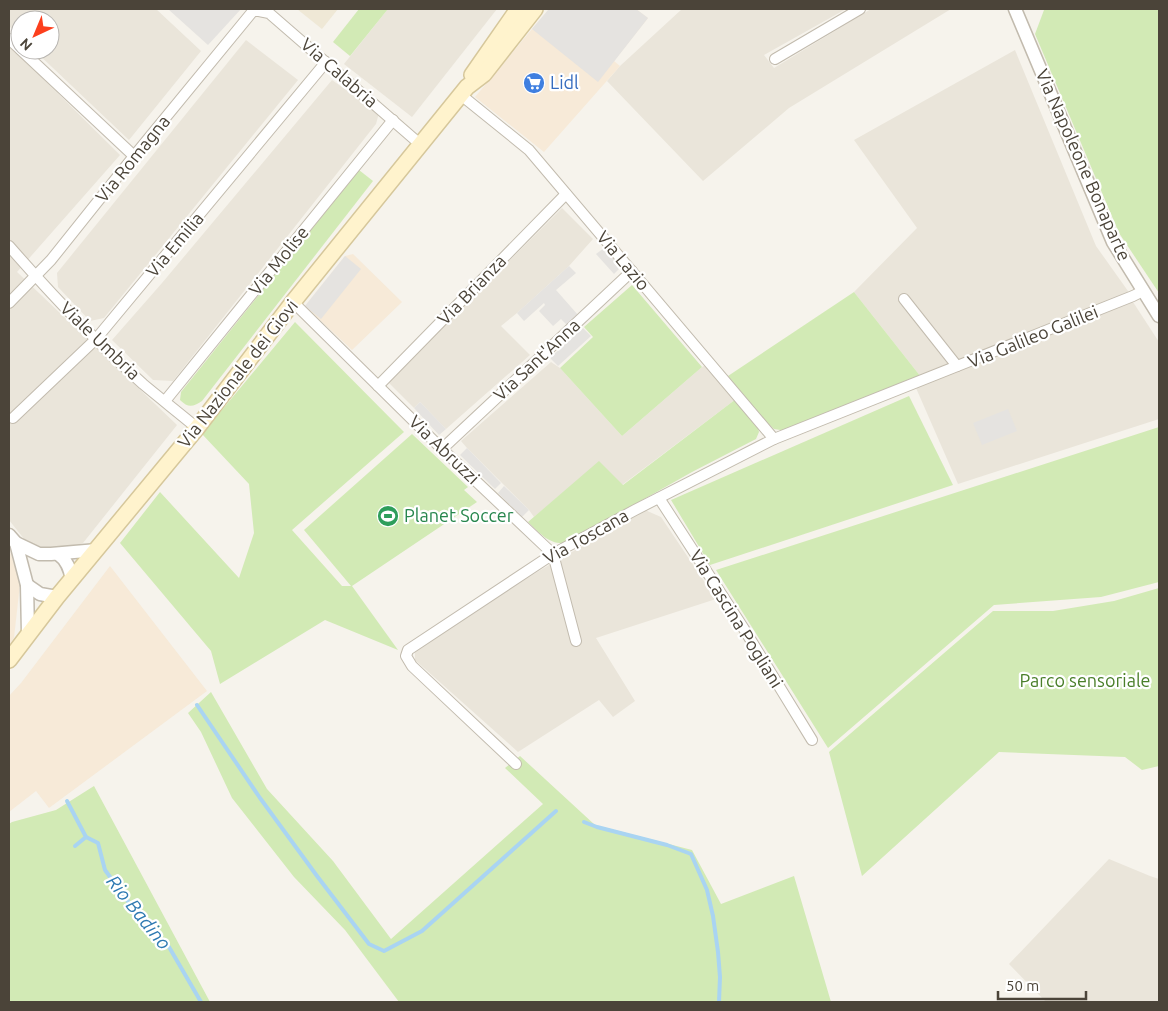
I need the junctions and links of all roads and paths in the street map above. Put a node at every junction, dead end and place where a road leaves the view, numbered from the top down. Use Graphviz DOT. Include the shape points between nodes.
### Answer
graph roads {
  1 [pos="518,9"];
  2 [pos="535,9"];
  3 [pos="860,9"];
  4 [pos="1018,10"];
  5 [pos="253,11"];
  6 [pos="775,59"];
  7 [pos="31,60"];
  8 [pos="326,62"];
  9 [pos="464,91"];
  10 [pos="393,120"];
  11 [pos="421,145"];
  12 [pos="134,156"];
  13 [pos="566,194"];
  14 [pos="9,246"];
  15 [pos="632,271"];
  16 [pos="36,277"];
  17 [pos="1143,291"];
  18 [pos="904,299"];
  19 [pos="293,302"];
  20 [pos="9,303"];
  21 [pos="1159,316"];
  22 [pos="96,340"];
  23 [pos="957,366"];
  24 [pos="922,380"];
  25 [pos="378,386"];
  26 [pos="165,401"];
  27 [pos="13,418"];
  28 [pos="197,428"];
  29 [pos="774,439"];
  30 [pos="442,449"];
  31 [pos="658,498"];
  32 [pos="12,539"];
  33 [pos="97,550"];
  34 [pos="58,554"];
  35 [pos="553,554"];
  36 [pos="72,580"];
  37 [pos="27,586"];
  38 [pos="57,597"];
  39 [pos="28,634"];
  40 [pos="576,641"];
  41 [pos="9,660"];
  42 [pos="812,740"];
  43 [pos="516,764"];
  1 -- 9 [label="main road" via="475,69"];
  2 -- 9 [label="main road" via="484,74"];
  3 -- 6 [label="street"];
  4 -- 17 [label="street, Via Napoleone Bonaparte" via="1113,242"];
  5 -- 8 [label="street, Via Calabria" via="269,12"];
  5 -- 12 [label="street, Via Romagna"];
  7 -- 12 [label="street"];
  8 -- 10 [label="street, Via Calabria"];
  8 -- 22 [label="street, Via Emilia"];
  9 -- 11 [label="main road, Via Nazionale dei Giovi"];
  9 -- 13 [label="street, Via Lazio" via="529,150"];
  10 -- 11 [label="street, Via Calabria"];
  10 -- 26 [label="street, Via Molise"];
  11 -- 19 [label="main road, Via Nazionale dei Giovi"];
  12 -- 16 [label="street, Via Romagna"];
  13 -- 15 [label="street, Via Lazio"];
  13 -- 25 [label="street, Via Brianza"];
  14 -- 16 [label="street, Viale Umbria"];
  15 -- 29 [label="street, Via Lazio"];
  15 -- 30 [label="street, Via Sant'Anna"];
  16 -- 20 [label="street, Via Romagna"];
  16 -- 22 [label="street, Viale Umbria"];
  17 -- 21 [label="street, Via Napoleone Bonaparte"];
  17 -- 23 [label="street, Via Galileo Galilei"];
  18 -- 23 [label="street"];
  19 -- 25 [label="street, Via Abruzzi"];
  19 -- 28 [label="main road, Via Nazionale dei Giovi"];
  22 -- 26 [label="street, Viale Umbria"];
  22 -- 27 [label="street, Via Emilia"];
  23 -- 24 [label="street, Via Galileo Galilei"];
  24 -- 29 [label="street, Via Toscana"];
  25 -- 30 [label="street, Via Abruzzi"];
  26 -- 28 [label="street, Viale Umbria"];
  28 -- 33 [label="main road, Via Nazionale dei Giovi"];
  29 -- 31 [label="street, Via Toscana"];
  30 -- 35 [label="street, Via Abruzzi"];
  31 -- 35 [label="street, Via Toscana"];
  31 -- 42 [label="street, Via Cascina Pogliani"];
  32 -- 34 [label="street" via="38,554"];
  32 -- 37 [label="street"];
  33 -- 34 [label="street"];
  33 -- 36 [label="main road, Via Nazionale dei Giovi"];
  34 -- 36 [label="street" via="68,564"];
  35 -- 40 [label="street"];
  35 -- 43 [label="street, Via Toscana" via="408,650 406,656 412,666"];
  36 -- 38 [label="main road, Via Nazionale dei Giovi"];
  37 -- 38 [label="street" via="40,594"];
  37 -- 39 [label="street"];
  38 -- 39 [label="main road, Via Nazionale dei Giovi"];
  39 -- 41 [label="main road, Via Nazionale dei Giovi"];
}
